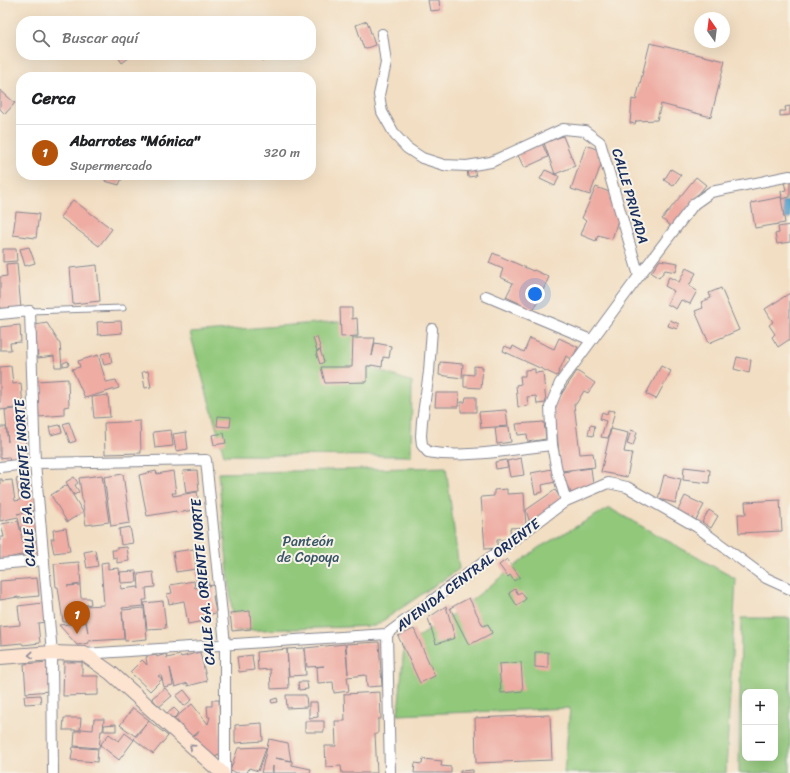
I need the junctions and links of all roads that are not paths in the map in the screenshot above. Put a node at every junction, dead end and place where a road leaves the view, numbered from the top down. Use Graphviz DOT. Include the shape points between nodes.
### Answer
graph roads {
  1 [pos="382,34"];
  2 [pos="790,176"];
  3 [pos="639,276"];
  4 [pos="486,296"];
  5 [pos="123,308"];
  6 [pos="30,311"];
  7 [pos="0,314"];
  8 [pos="432,329"];
  9 [pos="591,340"];
  10 [pos="552,445"];
  11 [pos="35,463"];
  12 [pos="0,467"];
  13 [pos="566,501"];
  14 [pos="44,560"];
  15 [pos="0,564"];
  16 [pos="790,589"];
  17 [pos="387,634"];
  18 [pos="225,644"];
  19 [pos="52,653"];
  20 [pos="84,654"];
  21 [pos="0,657"];
  22 [pos="53,773"];
  23 [pos="223,773"];
  24 [pos="390,773"];
  1 -- 3 [label="street, CALLE PRIVADA" via="386,63 380,95 382,112 395,135 407,148 422,158 444,164 467,166 491,162 563,129 585,131 600,142"];
  2 -- 3 [label="street, CALLE PRIVADA" via="711,192 694,204"];
  3 -- 9 [label="street"];
  4 -- 9 [label="street"];
  5 -- 6 [label="lane"];
  6 -- 7 [label="street"];
  6 -- 11 [label="street, CALLE 5A. ORIENTE NORTE"];
  8 -- 10 [label="street" via="421,436 422,445 428,452 442,455"];
  9 -- 10 [label="street" via="560,383 550,407"];
  10 -- 13 [label="street"];
  11 -- 12 [label="street"];
  11 -- 14 [label="street, CALLE 5A. ORIENTE NORTE"];
  11 -- 18 [label="street, CALLE 6A. ORIENTE NORTE" via="206,460"];
  13 -- 16 [label="street, AVENIDA CENTRAL ORIENTE" via="608,484 627,487 697,527 766,578"];
  13 -- 17 [label="street, AVENIDA CENTRAL ORIENTE"];
  14 -- 15 [label="street"];
  14 -- 19 [label="street, CALLE 5A. ORIENTE NORTE"];
  17 -- 18 [label="street, AVENIDA CENTRAL ORIENTE"];
  17 -- 24 [label="street"];
  18 -- 20 [label="street, AVENIDA CENTRAL ORIENTE"];
  18 -- 23 [label="street, CALLE 6A. ORIENTE NORTE"];
  19 -- 20 [label="street, AVENIDA CENTRAL ORIENTE"];
  19 -- 21 [label="street, AVENIDA CENTRAL ORIENTE, one-way"];
  19 -- 22 [label="street, CALLE 5A. ORIENTE NORTE"];
  23 -- 20 [label="street, one-way" via="111,673"];
}
